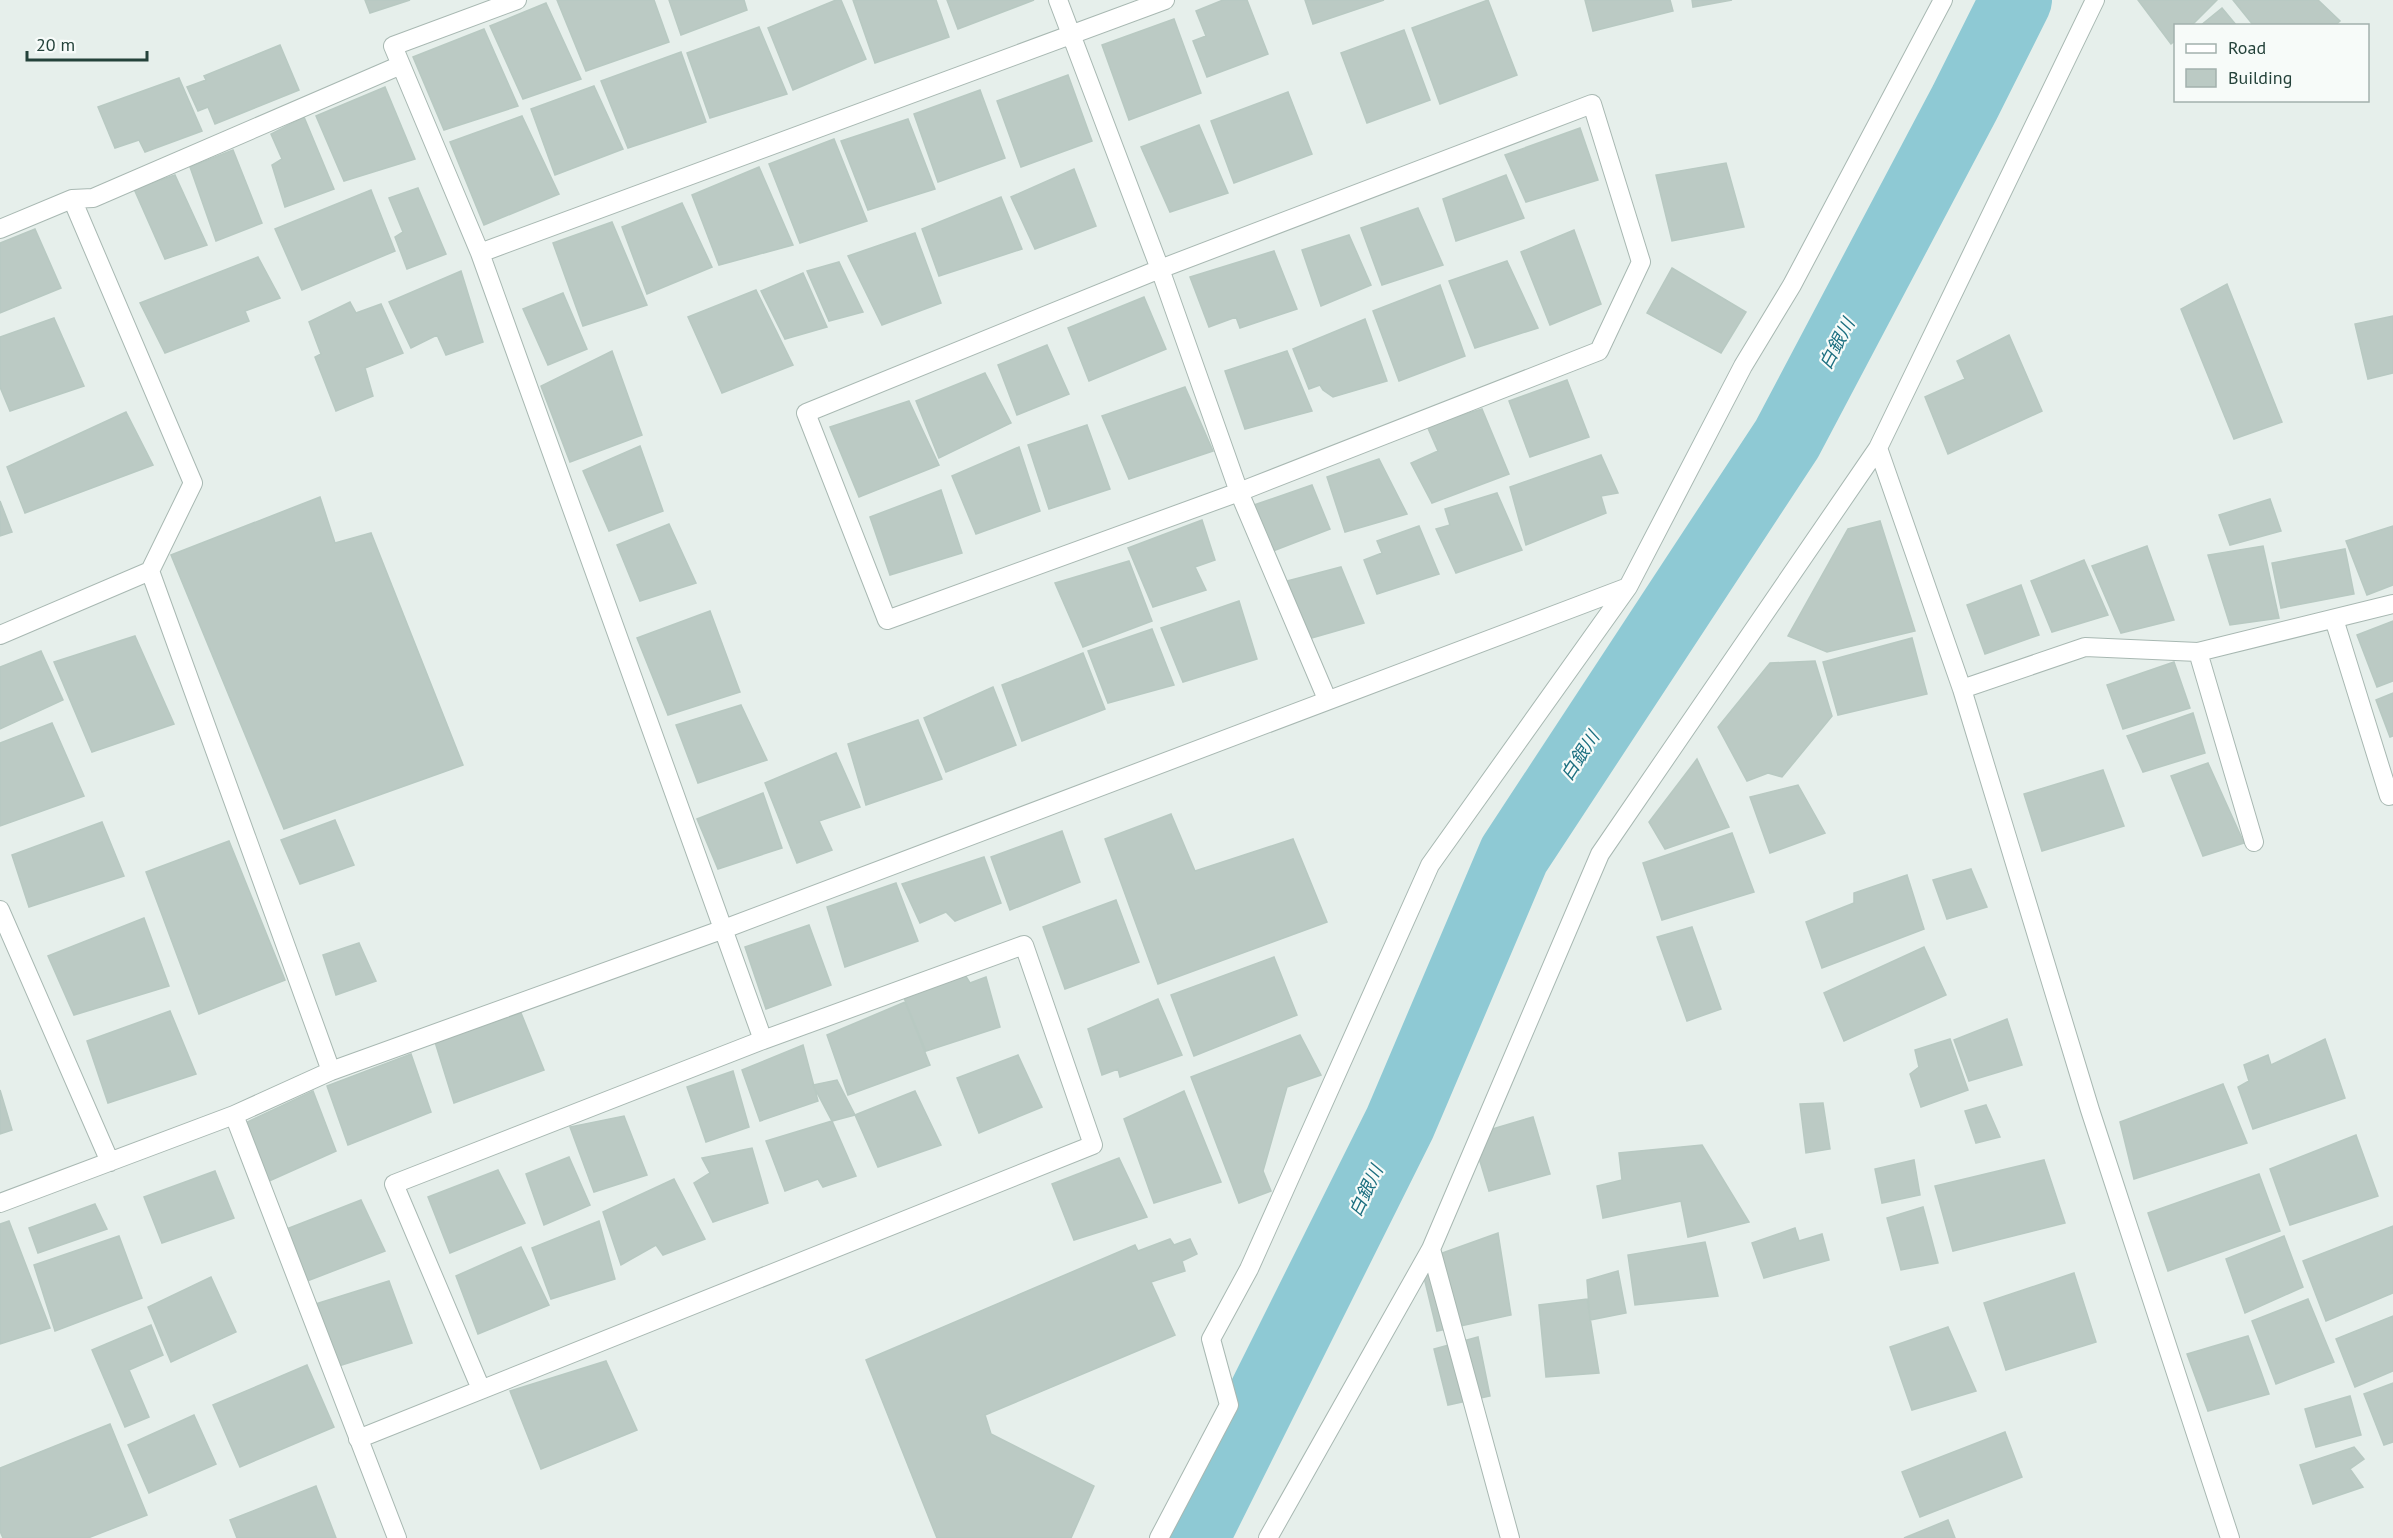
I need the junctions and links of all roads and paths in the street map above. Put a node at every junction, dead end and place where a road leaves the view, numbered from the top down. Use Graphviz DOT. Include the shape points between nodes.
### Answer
graph roads {
  1 [pos="517,0"];
  2 [pos="1059,0"];
  3 [pos="1165,0"];
  4 [pos="1943,0"];
  5 [pos="2095,0"];
  6 [pos="1071,34"];
  7 [pos="401,65"];
  8 [pos="72,199"];
  9 [pos="0,229"];
  10 [pos="480,253"];
  11 [pos="1160,269"];
  12 [pos="1878,448"];
  13 [pos="1239,492"];
  14 [pos="150,571"];
  15 [pos="1628,587"];
  16 [pos="2393,604"];
  17 [pos="2334,619"];
  18 [pos="0,635"];
  19 [pos="2198,652"];
  20 [pos="1962,689"];
  21 [pos="1327,699"];
  22 [pos="2389,796"];
  23 [pos="2254,842"];
  24 [pos="0,910"];
  25 [pos="724,929"];
  26 [pos="763,1040"];
  27 [pos="331,1071"];
  28 [pos="234,1115"];
  29 [pos="110,1162"];
  30 [pos="0,1203"];
  31 [pos="1431,1249"];
  32 [pos="481,1389"];
  33 [pos="358,1439"];
  34 [pos="397,1538"];
  35 [pos="1159,1538"];
  36 [pos="1268,1538"];
  37 [pos="1510,1538"];
  38 [pos="2230,1538"];
  1 -- 7 [label="street" via="393,46"];
  2 -- 6 [label="street"];
  3 -- 6 [label="street"];
  4 -- 15 [label="street" via="1792,285 1743,366"];
  5 -- 12 [label="street"];
  6 -- 10 [label="street"];
  6 -- 11 [label="street"];
  7 -- 8 [label="street" via="93,198"];
  7 -- 10 [label="street"];
  8 -- 9 [label="street"];
  8 -- 14 [label="street" via="193,483"];
  10 -- 25 [label="street"];
  11 -- 13 [label="street"];
  11 -- 13 [label="street" via="806,413 887,620"];
  11 -- 13 [label="street" via="1592,104 1641,262 1599,351"];
  12 -- 20 [label="street"];
  12 -- 31 [label="street" via="1600,854"];
  13 -- 21 [label="street"];
  14 -- 18 [label="street"];
  14 -- 27 [label="street"];
  15 -- 21 [label="street"];
  15 -- 35 [label="street" via="1430,865 1249,1269 1211,1339 1229,1405"];
  16 -- 17 [label="street"];
  17 -- 19 [label="street"];
  17 -- 22 [label="street"];
  19 -- 20 [label="street" via="2085,647"];
  19 -- 23 [label="street"];
  20 -- 38 [label="street" via="2090,1110"];
  21 -- 25 [label="street"];
  24 -- 29 [label="street"];
  25 -- 26 [label="street"];
  25 -- 27 [label="street"];
  26 -- 32 [label="street" via="394,1184"];
  26 -- 32 [label="street" via="1024,945 1093,1145"];
  27 -- 28 [label="street"];
  28 -- 29 [label="street"];
  28 -- 33 [label="street"];
  29 -- 30 [label="street"];
  31 -- 36 [label="street"];
  31 -- 37 [label="street"];
  32 -- 33 [label="street"];
  33 -- 34 [label="street"];
}
